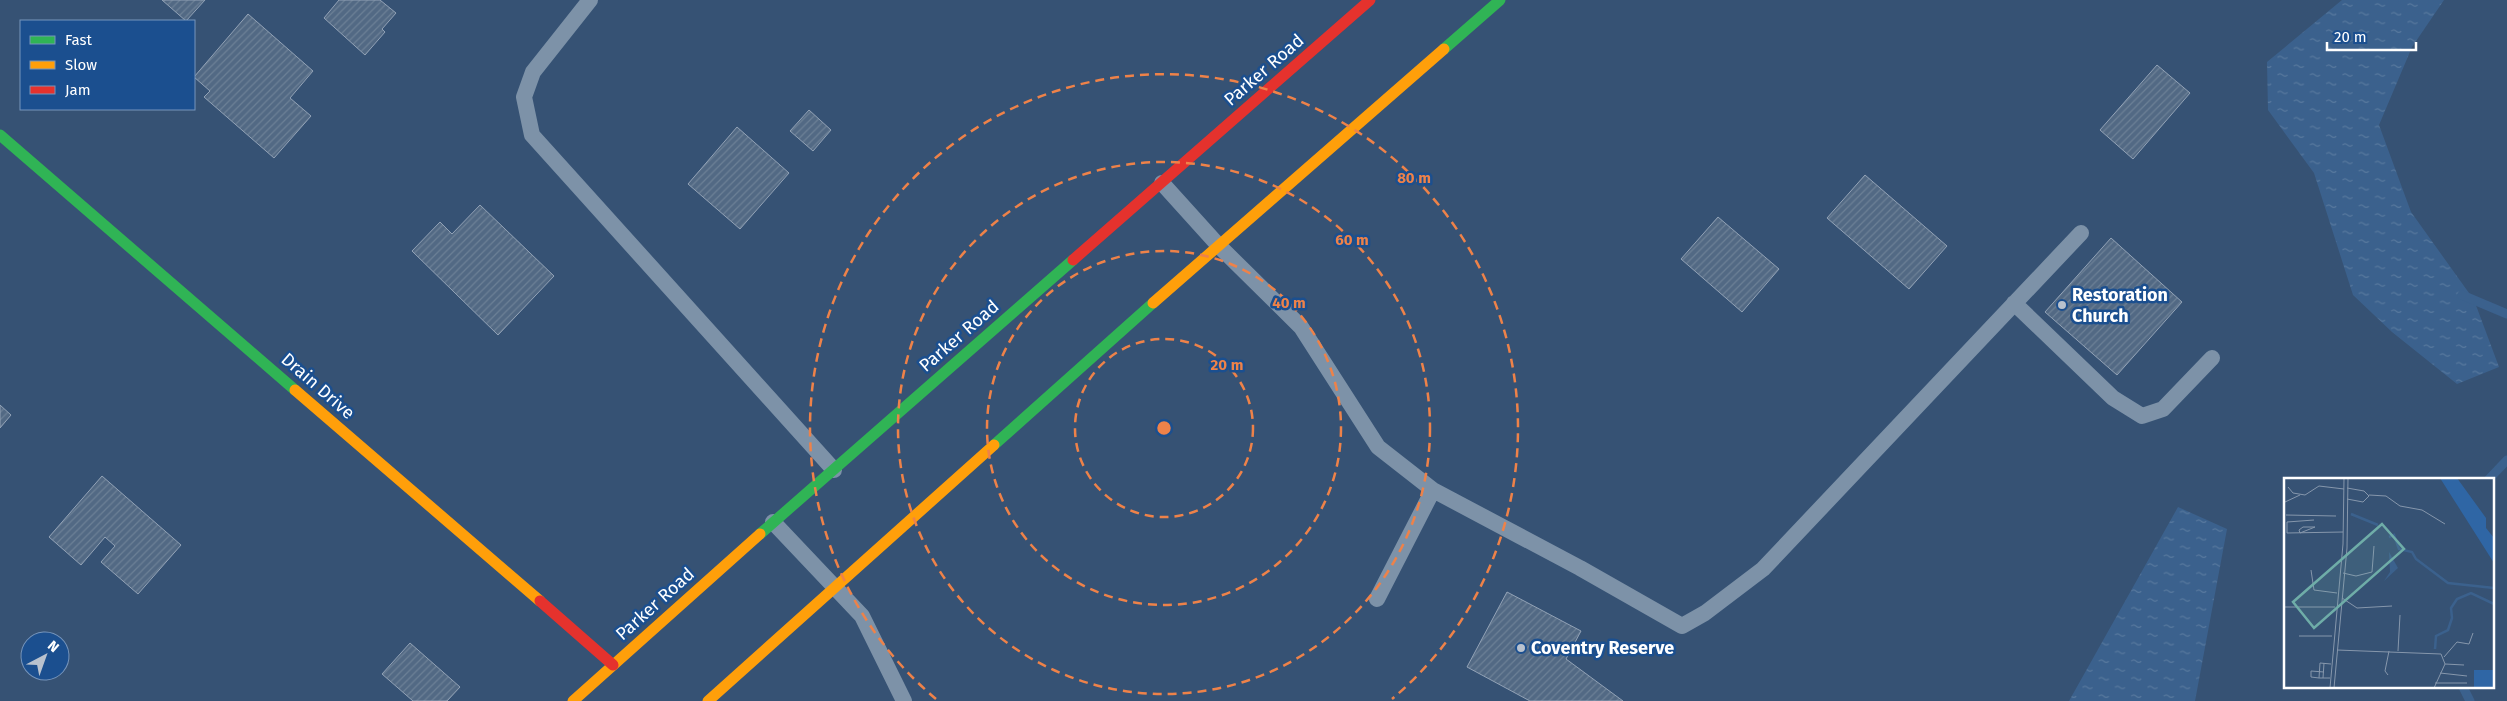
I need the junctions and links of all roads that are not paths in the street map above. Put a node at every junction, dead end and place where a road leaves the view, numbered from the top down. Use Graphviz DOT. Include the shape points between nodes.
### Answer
graph roads {
  1 [pos="590,0"];
  2 [pos="1370,0"];
  3 [pos="1500,0"];
  4 [pos="0,135"];
  5 [pos="1162,183"];
  6 [pos="2081,233"];
  7 [pos="1218,245"];
  8 [pos="2014,304"];
  9 [pos="2212,358"];
  10 [pos="834,470"];
  11 [pos="1433,490"];
  12 [pos="773,522"];
  13 [pos="838,588"];
  14 [pos="1377,599"];
  15 [pos="613,665"];
  16 [pos="573,701"];
  17 [pos="708,701"];
  18 [pos="904,701"];
  1 -- 10 [label="lane" via="533,72 524,97 532,135"];
  2 -- 5 [label="main road, Parker Road"];
  3 -- 7 [label="main road"];
  4 -- 15 [label="main road, Drain Drive"];
  5 -- 7 [label="lane"];
  5 -- 10 [label="main road, Parker Road"];
  6 -- 8 [label="lane"];
  7 -- 11 [label="lane" via="1301,327 1378,446"];
  7 -- 13 [label="main road"];
  8 -- 9 [label="lane" via="2113,398 2142,416 2163,409"];
  8 -- 11 [label="lane" via="1763,569 1705,613 1682,626"];
  10 -- 12 [label="main road, Parker Road"];
  11 -- 14 [label="lane"];
  12 -- 13 [label="lane"];
  12 -- 15 [label="main road, Parker Road"];
  13 -- 17 [label="main road"];
  13 -- 18 [label="lane" via="862,616"];
  15 -- 16 [label="main road, Parker Road"];
}
